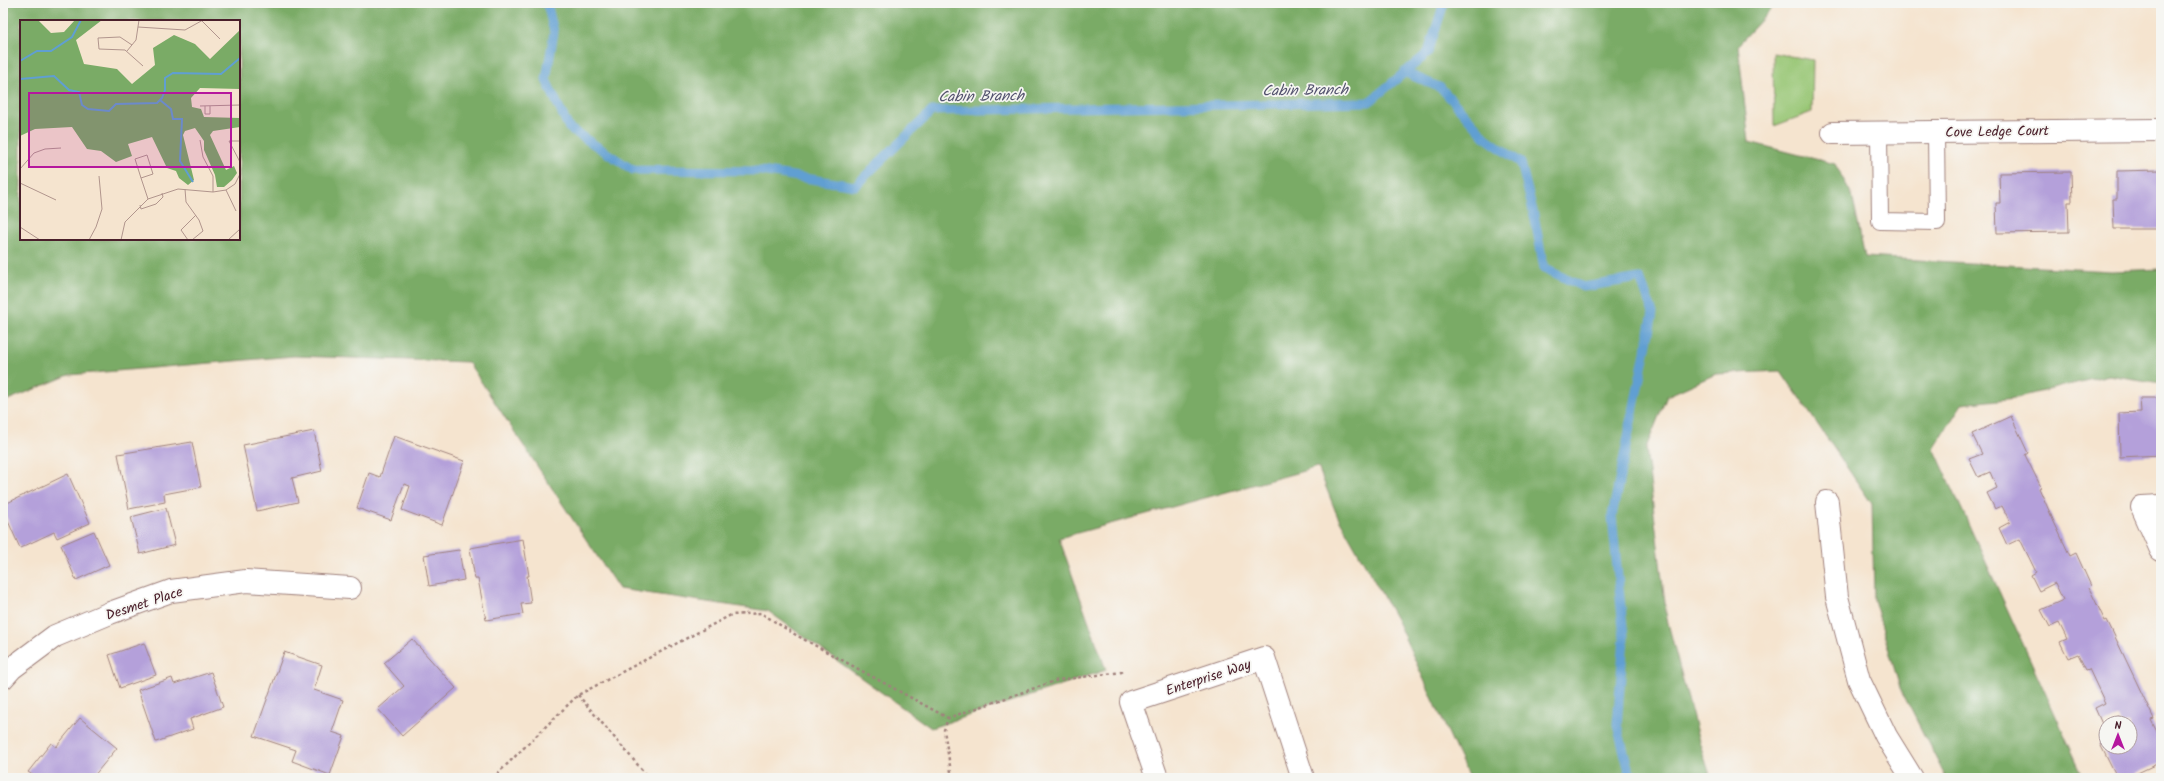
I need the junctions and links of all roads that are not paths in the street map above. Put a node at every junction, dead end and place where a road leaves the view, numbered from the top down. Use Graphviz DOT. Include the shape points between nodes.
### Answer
graph roads {
  1 [pos="2161,130"];
  2 [pos="1833,132"];
  3 [pos="1879,132"];
  4 [pos="1936,132"];
  5 [pos="1827,502"];
  6 [pos="2161,506"];
  7 [pos="2161,550"];
  8 [pos="350,588"];
  9 [pos="3,678"];
  10 [pos="1157,778"];
  11 [pos="1303,778"];
  12 [pos="1912,778"];
  1 -- 4 [label="street, Cove Ledge Court"];
  2 -- 3 [label="street, Cove Ledge Court"];
  3 -- 4 [label="street, Cove Ledge Court"];
  3 -- 4 [label="lane" via="1880,221 1937,222"];
  5 -- 12 [label="street" via="1837,597 1859,680 1886,736"];
  6 -- 7 [label="street" via="2142,507"];
  8 -- 9 [label="street, Desmet Place" via="246,581 171,591 55,636 12,668"];
  10 -- 11 [label="street, Enterprise Way" via="1132,702 1264,658"];
}
